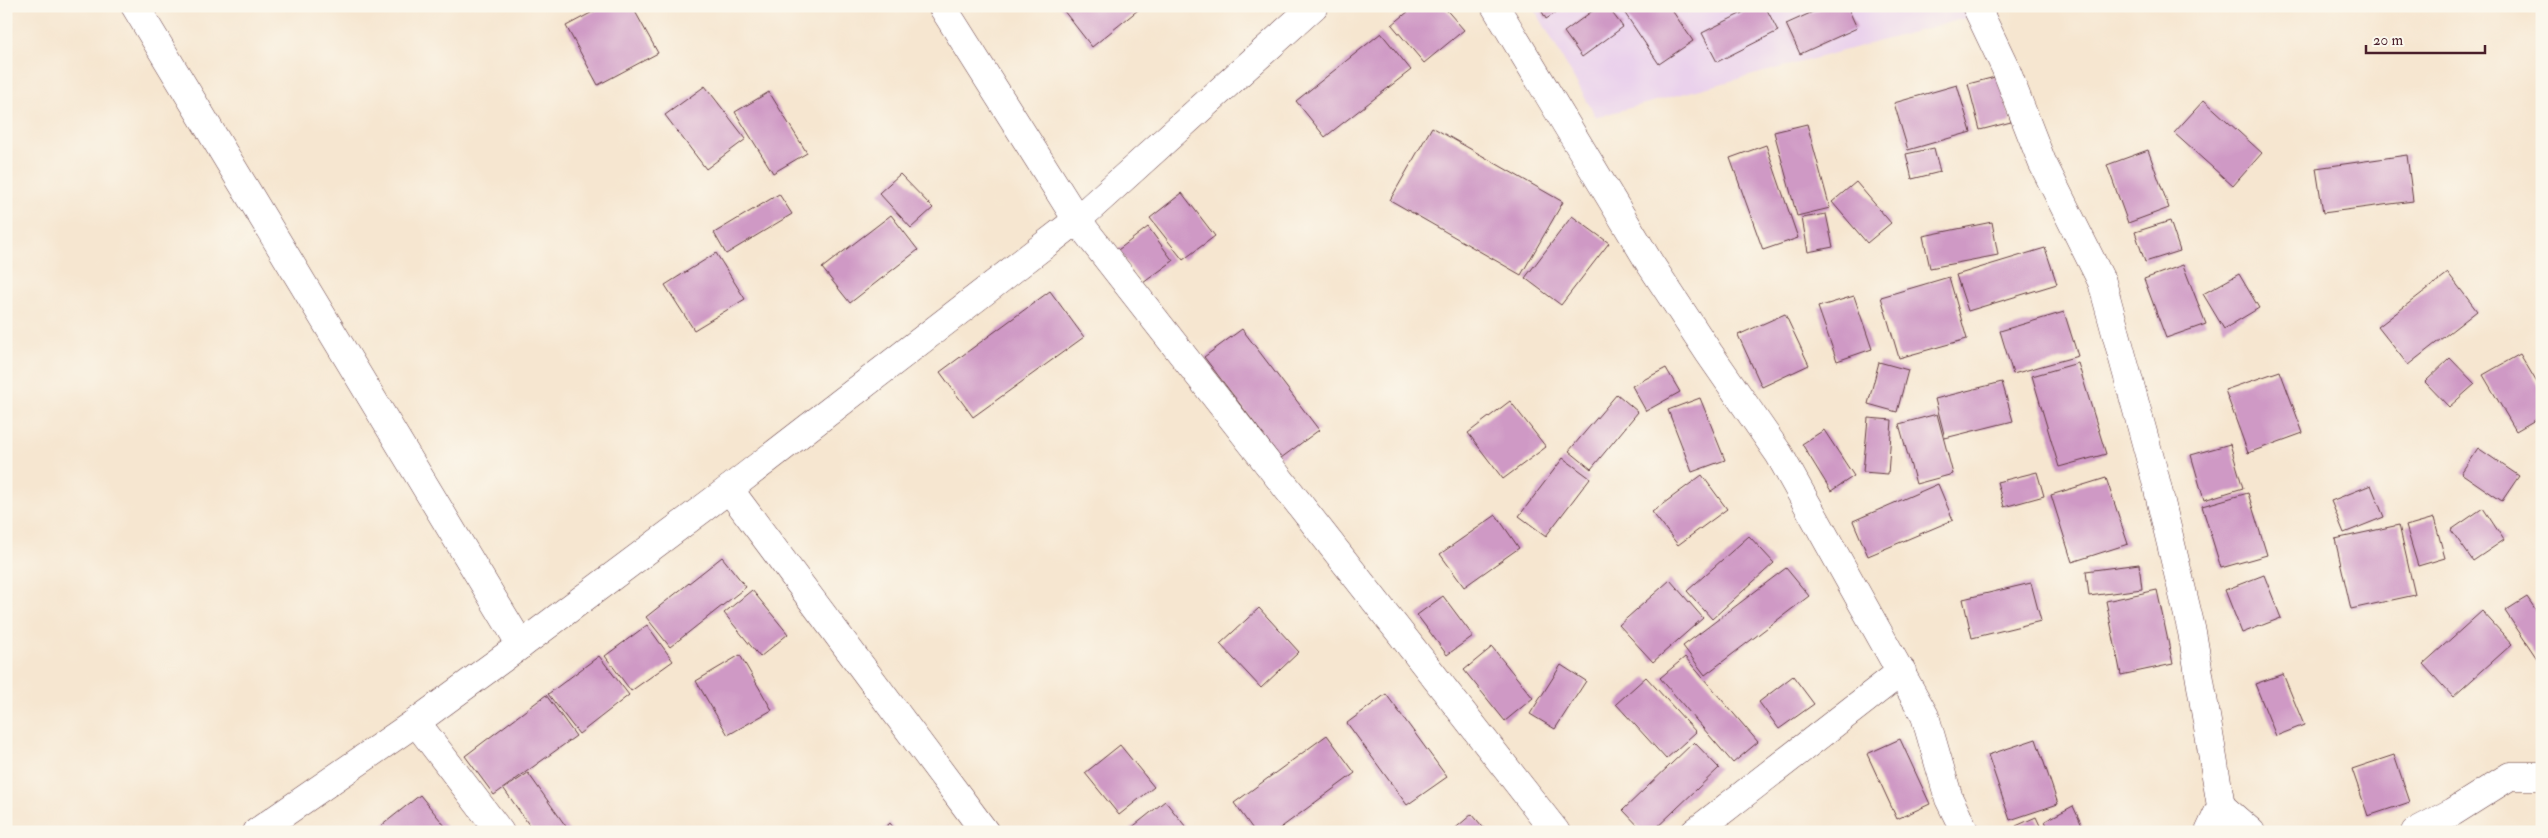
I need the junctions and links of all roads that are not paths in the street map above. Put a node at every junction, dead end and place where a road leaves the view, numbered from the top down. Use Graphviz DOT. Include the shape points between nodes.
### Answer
graph roads {
  1 [pos="135,6"];
  2 [pos="942,6"];
  3 [pos="1314,6"];
  4 [pos="1494,6"];
  5 [pos="1976,6"];
  6 [pos="1077,220"];
  7 [pos="729,489"];
  8 [pos="520,645"];
  9 [pos="1902,671"];
  10 [pos="416,722"];
  11 [pos="2542,776"];
  12 [pos="2238,823"];
  13 [pos="257,832"];
  14 [pos="500,832"];
  15 [pos="985,832"];
  16 [pos="1556,832"];
  17 [pos="1695,832"];
  18 [pos="1965,832"];
  19 [pos="2209,832"];
  20 [pos="2415,832"];
  1 -- 8 [label="street"];
  2 -- 6 [label="street"];
  3 -- 6 [label="street"];
  4 -- 9 [label="street" via="1649,262 1779,454"];
  5 -- 12 [label="street" via="2005,67 2042,162 2102,282 2154,473"];
  6 -- 7 [label="street"];
  6 -- 16 [label="street"];
  7 -- 8 [label="street"];
  7 -- 15 [label="street"];
  8 -- 10 [label="street"];
  9 -- 17 [label="street"];
  9 -- 18 [label="street" via="1925,716 1950,799"];
  10 -- 13 [label="street"];
  10 -- 14 [label="street"];
  11 -- 20 [label="street" via="2510,776"];
  12 -- 19 [label="street"];
}
